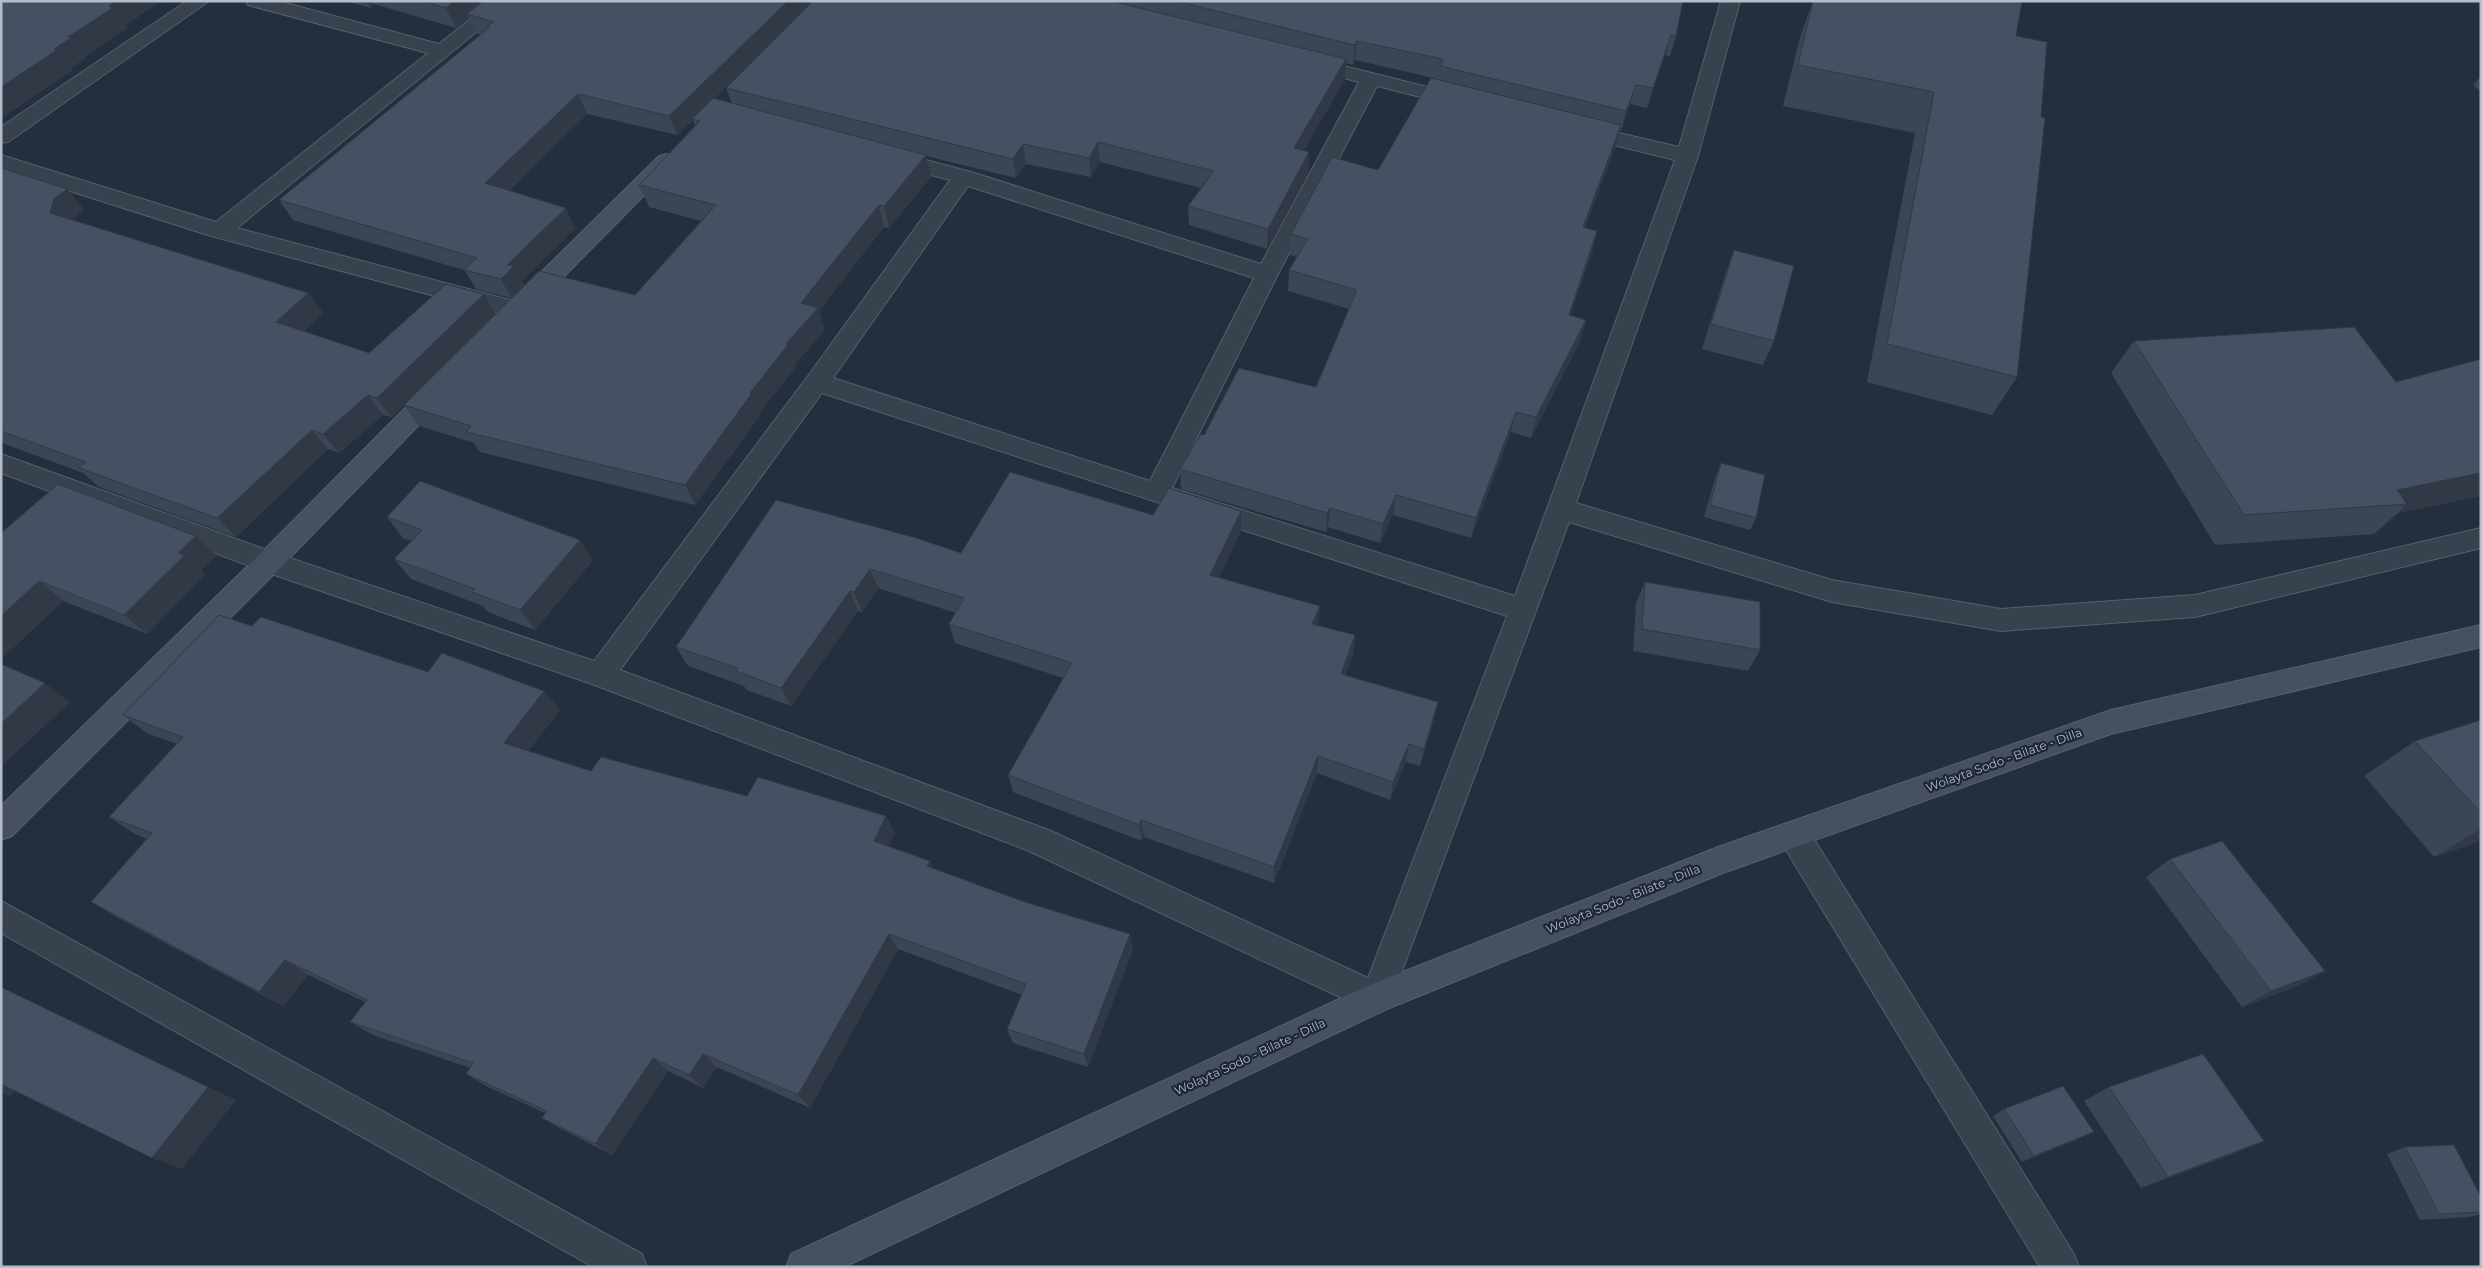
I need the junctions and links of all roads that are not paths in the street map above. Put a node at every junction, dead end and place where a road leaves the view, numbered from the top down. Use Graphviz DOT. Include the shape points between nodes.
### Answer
graph roads {
  1 [pos="200,1"];
  2 [pos="254,1"];
  3 [pos="506,1"];
  4 [pos="1731,1"];
  5 [pos="442,51"];
  6 [pos="1286,57"];
  7 [pos="1371,79"];
  8 [pos="1477,105"];
  9 [pos="1563,126"];
  10 [pos="1,137"];
  11 [pos="682,146"];
  12 [pos="868,152"];
  13 [pos="1687,156"];
  14 [pos="1,162"];
  15 [pos="963,177"];
  16 [pos="219,231"];
  17 [pos="1267,274"];
  18 [pos="516,310"];
  19 [pos="496,331"];
  20 [pos="454,373"];
  21 [pos="817,382"];
  22 [pos="1,463"];
  23 [pos="1157,494"];
  24 [pos="1561,509"];
  25 [pos="2481,538"];
  26 [pos="269,562"];
  27 [pos="1523,610"];
  28 [pos="2481,636"];
  29 [pos="600,675"];
  30 [pos="1,826"];
  31 [pos="1794,835"];
  32 [pos="1,916"];
  33 [pos="1376,998"];
  34 [pos="629,1267"];
  35 [pos="804,1267"];
  36 [pos="2061,1267"];
  1 -- 10 [label="street"];
  2 -- 5 [label="street"];
  3 -- 5 [label="street"];
  4 -- 13 [label="street"];
  5 -- 16 [label="street"];
  6 -- 7 [label="street"];
  7 -- 8 [label="street"];
  7 -- 17 [label="street"];
  9 -- 13 [label="street"];
  11 -- 18 [label="main road"];
  12 -- 15 [label="street"];
  13 -- 24 [label="street"];
  14 -- 16 [label="street"];
  15 -- 17 [label="street"];
  15 -- 21 [label="street"];
  16 -- 18 [label="street"];
  17 -- 23 [label="street"];
  18 -- 19 [label="main road"];
  20 -- 26 [label="main road"];
  21 -- 23 [label="street"];
  21 -- 29 [label="street"];
  22 -- 26 [label="street"];
  23 -- 27 [label="street"];
  24 -- 25 [label="street" via="1832,591 2001,620 2194,606"];
  24 -- 27 [label="street"];
  26 -- 29 [label="street"];
  26 -- 30 [label="main road"];
  27 -- 33 [label="street"];
  28 -- 31 [label="main road, Wolayta Sodo - Bilate - Dilla" via="2111,722"];
  29 -- 33 [label="street" via="1040,841"];
  31 -- 33 [label="main road, Wolayta Sodo - Bilate - Dilla" via="1718,861"];
  31 -- 36 [label="street"];
  32 -- 34 [label="street"];
  33 -- 35 [label="main road, Wolayta Sodo - Bilate - Dilla"];
}
